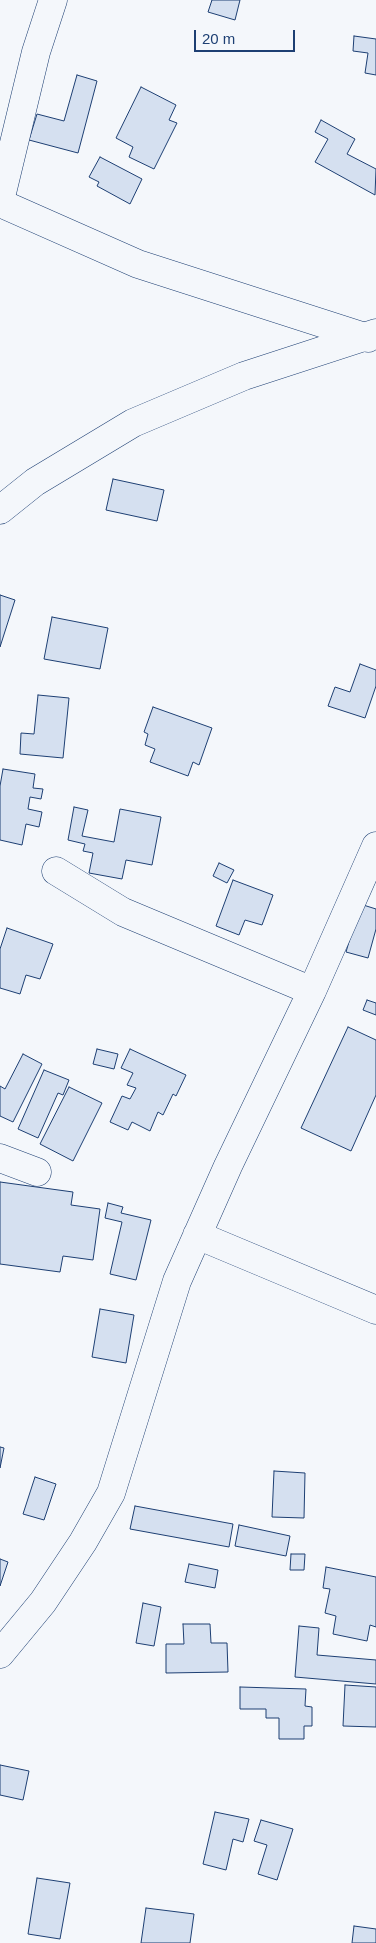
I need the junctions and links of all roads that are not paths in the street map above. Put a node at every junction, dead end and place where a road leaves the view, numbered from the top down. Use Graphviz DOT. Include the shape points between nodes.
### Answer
graph roads {
  1 [pos="53,0"];
  2 [pos="0,202"];
  3 [pos="372,335"];
  4 [pos="0,510"];
  5 [pos="376,846"];
  6 [pos="56,870"];
  7 [pos="312,991"];
  8 [pos="0,1158"];
  9 [pos="37,1172"];
  10 [pos="197,1235"];
  11 [pos="376,1310"];
  12 [pos="0,1654"];
  1 -- 2 [label="street" via="34,61"];
  2 -- 3 [label="street" via="138,264"];
  3 -- 4 [label="street" via="244,376 133,423 35,482"];
  5 -- 7 [label="street"];
  6 -- 7 [label="street" via="124,912"];
  7 -- 10 [label="street"];
  8 -- 9 [label="street"];
  10 -- 11 [label="street"];
  10 -- 12 [label="street" via="177,1281 111,1493 43,1602"];
}
